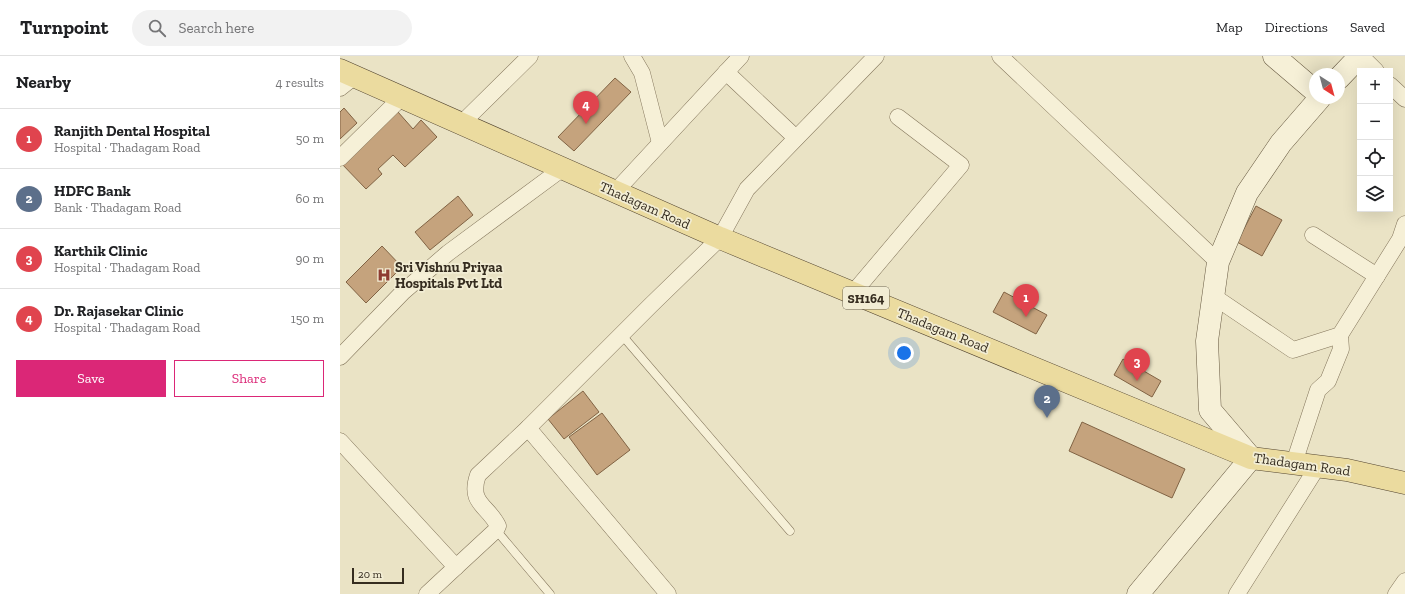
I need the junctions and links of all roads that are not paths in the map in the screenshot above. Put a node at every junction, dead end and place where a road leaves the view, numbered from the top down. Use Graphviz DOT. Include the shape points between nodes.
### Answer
graph roads {
  1 [pos="530,56"];
  2 [pos="632,56"];
  3 [pos="741,56"];
  4 [pos="876,56"];
  5 [pos="1000,56"];
  6 [pos="1274,56"];
  7 [pos="1360,56"];
  8 [pos="1373,68"];
  9 [pos="726,72"];
  10 [pos="1345,72"];
  11 [pos="345,78"];
  12 [pos="1309,87"];
  13 [pos="1393,88"];
  14 [pos="402,97"];
  15 [pos="1405,99"];
  16 [pos="1315,104"];
  17 [pos="898,117"];
  18 [pos="461,124"];
  19 [pos="796,138"];
  20 [pos="660,143"];
  21 [pos="340,158"];
  22 [pos="563,168"];
  23 [pos="615,192"];
  24 [pos="1405,224"];
  25 [pos="1313,235"];
  26 [pos="720,238"];
  27 [pos="1402,240"];
  28 [pos="1218,262"];
  29 [pos="1377,276"];
  30 [pos="853,293"];
  31 [pos="1213,296"];
  32 [pos="621,334"];
  33 [pos="1340,334"];
  34 [pos="340,357"];
  35 [pos="528,428"];
  36 [pos="340,442"];
  37 [pos="1251,458"];
  38 [pos="1294,463"];
  39 [pos="1318,466"];
  40 [pos="1405,483"];
  41 [pos="496,530"];
  42 [pos="790,532"];
  43 [pos="456,567"];
  44 [pos="1405,581"];
  45 [pos="427,594"];
  46 [pos="550,594"];
  47 [pos="668,594"];
  48 [pos="1138,594"];
  49 [pos="1237,594"];
  50 [pos="1396,594"];
  1 -- 18 [label="street"];
  2 -- 20 [label="street" via="642,73"];
  3 -- 9 [label="street"];
  4 -- 19 [label="street"];
  5 -- 28 [label="street"];
  6 -- 12 [label="main road"];
  7 -- 8 [label="street"];
  7 -- 10 [label="main road"];
  9 -- 19 [label="street"];
  9 -- 20 [label="street"];
  11 -- 14 [label="main road, Thadagam Road / SH164"];
  13 -- 15 [label="street"];
  14 -- 18 [label="main road, Thadagam Road / SH164"];
  14 -- 21 [label="street"];
  16 -- 28 [label="main road" via="1280,143 1247,193"];
  17 -- 30 [label="street" via="961,165"];
  18 -- 22 [label="main road, Thadagam Road / SH164"];
  19 -- 26 [label="street" via="747,189"];
  20 -- 23 [label="street"];
  22 -- 23 [label="main road, Thadagam Road / SH164"];
  22 -- 34 [label="street" via="448,253 403,292"];
  23 -- 26 [label="main road, Thadagam Road / SH164"];
  24 -- 27 [label="street"];
  25 -- 29 [label="street"];
  26 -- 30 [label="main road, Thadagam Road / SH164"];
  26 -- 32 [label="street"];
  27 -- 29 [label="street"];
  28 -- 31 [label="main road"];
  29 -- 33 [label="street"];
  30 -- 37 [label="main road, Thadagam Road / SH164"];
  31 -- 33 [label="street" via="1293,350"];
  31 -- 37 [label="main road" via="1207,341 1210,410"];
  32 -- 35 [label="street"];
  32 -- 42 [label="lane"];
  33 -- 38 [label="street" via="1341,349 1328,380 1318,390"];
  35 -- 41 [label="street" via="478,475 474,486 477,500 496,522"];
  35 -- 47 [label="street"];
  36 -- 43 [label="street"];
  37 -- 38 [label="main road, Thadagam Road / SH164"];
  37 -- 48 [label="main road"];
  38 -- 39 [label="main road, Thadagam Road / SH164"];
  39 -- 40 [label="main road, Thadagam Road / SH164"];
  39 -- 49 [label="street"];
  41 -- 43 [label="street"];
  41 -- 46 [label="lane"];
  43 -- 45 [label="street"];
  44 -- 50 [label="street"];
}
